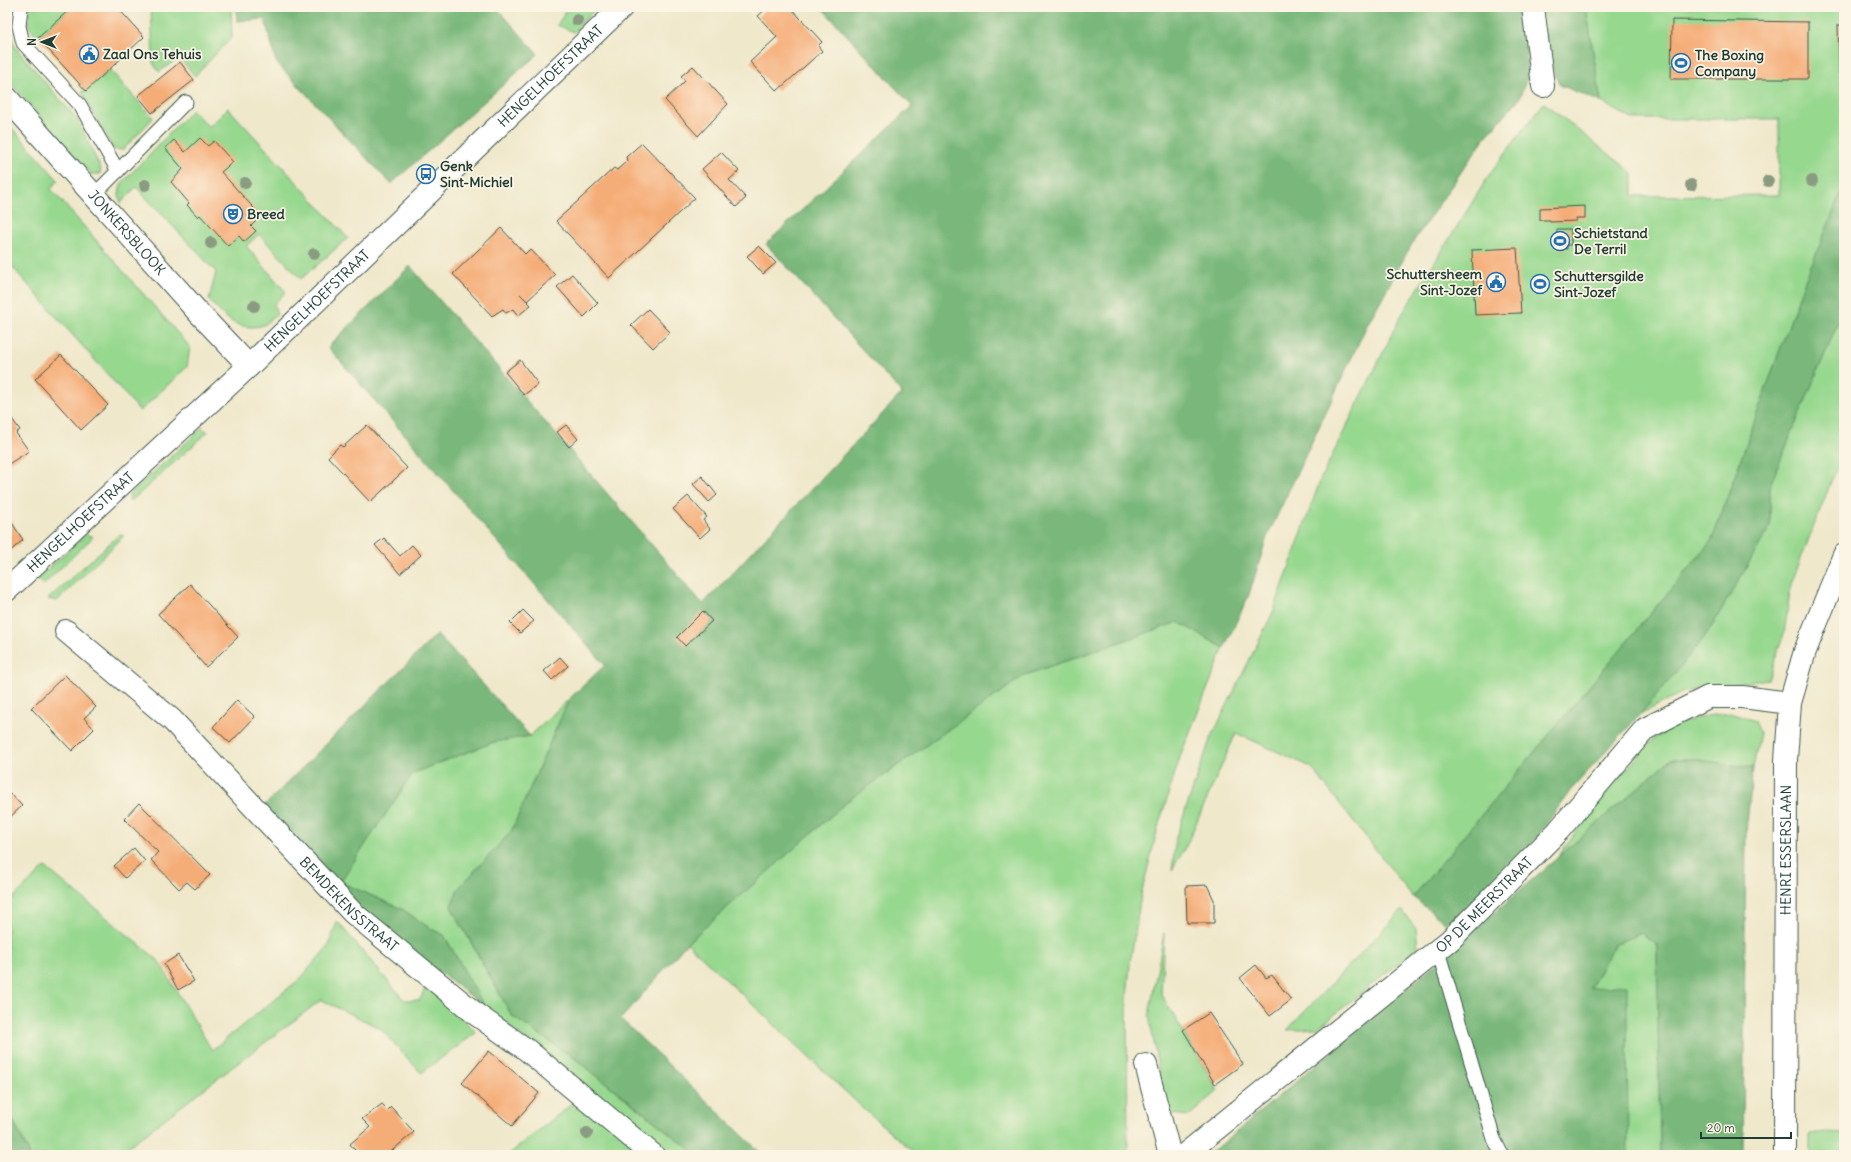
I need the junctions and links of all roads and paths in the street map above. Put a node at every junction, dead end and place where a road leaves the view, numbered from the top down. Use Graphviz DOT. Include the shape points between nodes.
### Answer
graph roads {
  1 [pos="20,7"];
  2 [pos="622,7"];
  3 [pos="1533,7"];
  4 [pos="1543,86"];
  5 [pos="7,98"];
  6 [pos="186,102"];
  7 [pos="118,171"];
  8 [pos="94,195"];
  9 [pos="249,366"];
  10 [pos="1844,555"];
  11 [pos="7,590"];
  12 [pos="66,631"];
  13 [pos="1790,703"];
  14 [pos="1438,951"];
  15 [pos="1146,1065"];
  16 [pos="653,1155"];
  17 [pos="1170,1155"];
  18 [pos="1184,1155"];
  19 [pos="1502,1155"];
  20 [pos="1785,1155"];
  1 -- 7 [label="lane" via="19,26 23,43 80,105"];
  2 -- 9 [label="street, HENGELHOEFSTRAAT"];
  3 -- 4 [label="street"];
  5 -- 8 [label="street, JONKERSBLOOK"];
  6 -- 7 [label="lane"];
  7 -- 8 [label="lane"];
  8 -- 9 [label="street, JONKERSBLOOK"];
  9 -- 11 [label="street, HENGELHOEFSTRAAT"];
  10 -- 13 [label="street, HENRI ESSERSLAAN" via="1805,652"];
  12 -- 16 [label="street, BEMDEKENSSTRAAT" via="172,720 353,913 477,1015 527,1050"];
  13 -- 14 [label="street, OP DE MEERSTRAAT" via="1742,697 1708,697 1645,729 1558,831"];
  13 -- 20 [label="street, HENRI ESSERSLAAN" via="1786,768"];
  14 -- 18 [label="street, OP DE MEERSTRAAT"];
  14 -- 19 [label="lane" via="1489,1124"];
  15 -- 17 [label="street"];
}
